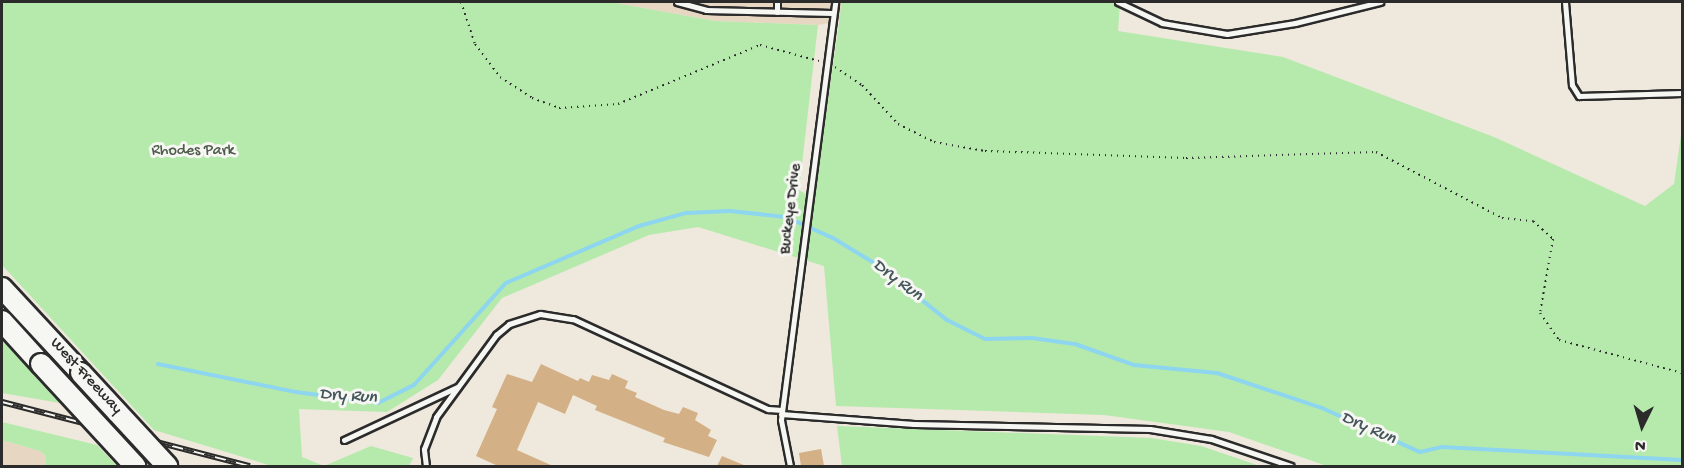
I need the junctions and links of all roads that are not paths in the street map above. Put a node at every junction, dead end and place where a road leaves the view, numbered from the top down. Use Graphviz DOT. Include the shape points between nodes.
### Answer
graph roads {
  1 [pos="677,2"];
  2 [pos="777,2"];
  3 [pos="835,2"];
  4 [pos="1118,2"];
  5 [pos="1380,2"];
  6 [pos="1565,2"];
  7 [pos="777,12"];
  8 [pos="832,13"];
  9 [pos="1683,93"];
  10 [pos="2,288"];
  11 [pos="2,321"];
  12 [pos="459,386"];
  13 [pos="781,414"];
  14 [pos="344,440"];
  15 [pos="135,466"];
  16 [pos="167,466"];
  17 [pos="426,466"];
  18 [pos="790,466"];
  19 [pos="1291,466"];
  1 -- 7 [label="lane" via="706,10"];
  2 -- 7 [label="lane"];
  3 -- 8 [label="lane, Buckeye Drive"];
  4 -- 5 [label="lane" via="1162,23 1227,34 1295,23"];
  6 -- 9 [label="lane" via="1572,85 1579,96"];
  7 -- 8 [label="lane"];
  8 -- 13 [label="lane, Buckeye Drive"];
  10 -- 16 [label="highway, West Freeway, bridge"];
  11 -- 15 [label="highway, West Freeway, bridge"];
  12 -- 13 [label="lane" via="496,335 509,324 532,315 555,314"];
  12 -- 14 [label="lane"];
  12 -- 17 [label="lane" via="428,433"];
  13 -- 18 [label="lane, Buckeye Drive"];
  13 -- 19 [label="lane" via="914,424 1150,429 1211,439"];
}
